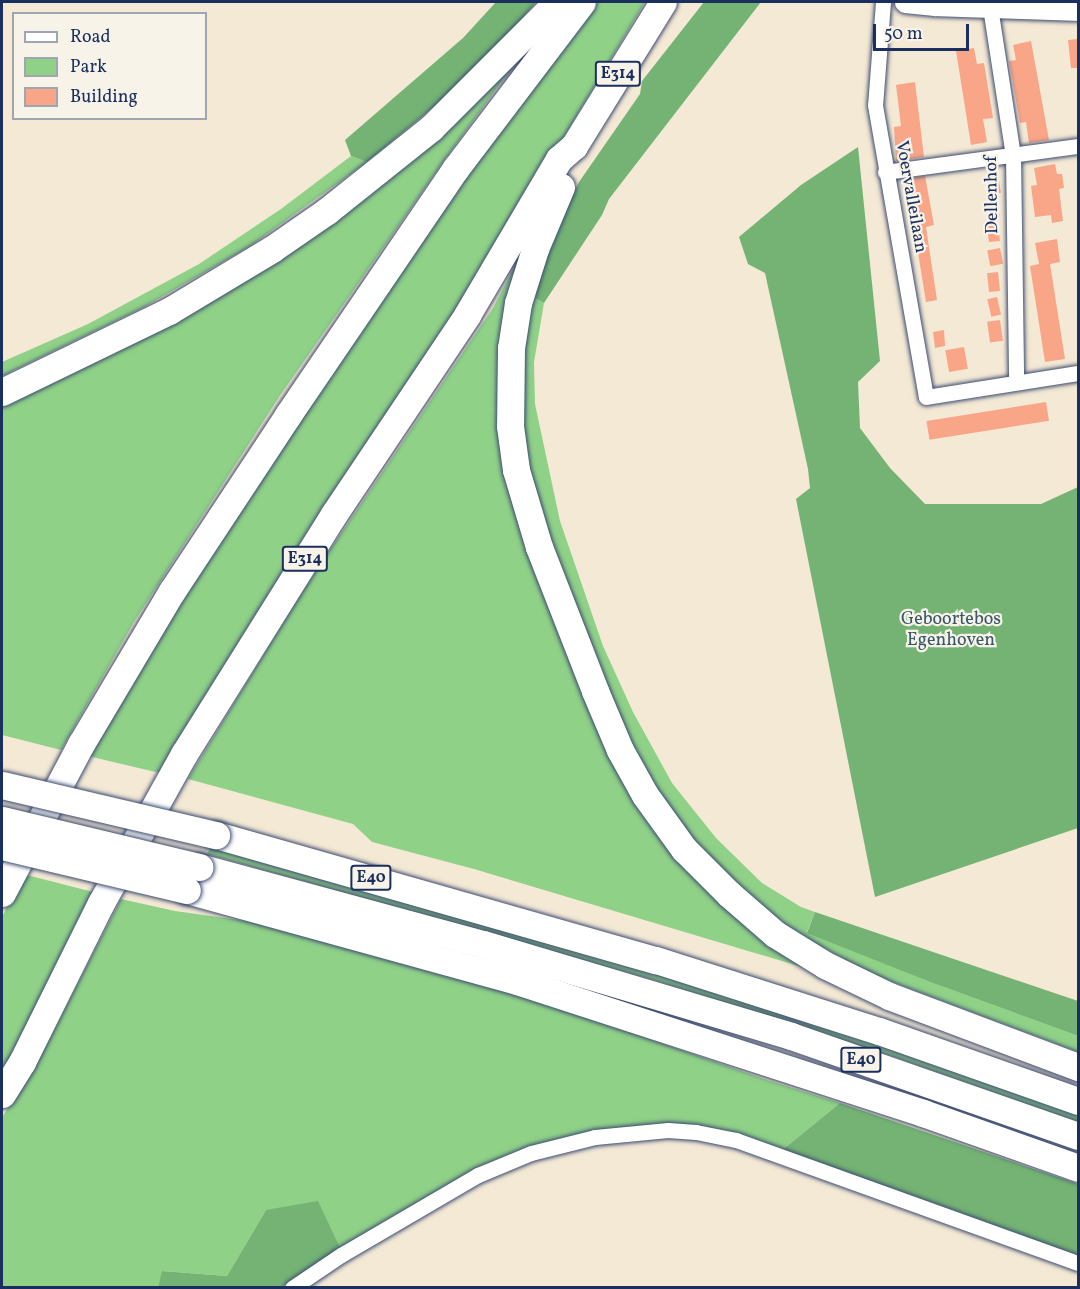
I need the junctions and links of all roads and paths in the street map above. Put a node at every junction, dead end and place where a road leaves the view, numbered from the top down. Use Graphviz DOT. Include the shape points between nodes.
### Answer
graph roads {
  1 [pos="557,2"];
  2 [pos="582,2"];
  3 [pos="663,2"];
  4 [pos="883,2"];
  5 [pos="906,2"];
  6 [pos="990,7"];
  7 [pos="1078,9"];
  8 [pos="574,146"];
  9 [pos="1078,146"];
  10 [pos="1013,154"];
  11 [pos="885,172"];
  12 [pos="1078,373"];
  13 [pos="1016,382"];
  14 [pos="2,392"];
  15 [pos="2,785"];
  16 [pos="2,820"];
  17 [pos="2,846"];
  18 [pos="193,879"];
  19 [pos="2,893"];
  20 [pos="879,1031"];
  21 [pos="1016,1045"];
  22 [pos="1078,1067"];
  23 [pos="2,1094"];
  24 [pos="1078,1101"];
  25 [pos="1078,1136"];
  26 [pos="1078,1168"];
  27 [pos="1078,1263"];
  28 [pos="292,1287"];
  1 -- 14 [label="highway" via="431,128 319,216 272,249 169,310"];
  2 -- 19 [label="highway" via="456,168 172,591 81,744"];
  3 -- 8 [label="highway, E314"];
  4 -- 11 [label="street, Voervalleilaan" via="875,105"];
  5 -- 6 [label="street"];
  6 -- 7 [label="street"];
  6 -- 10 [label="street, Dellenhof"];
  8 -- 21 [label="highway" via="518,303 510,359 510,426 516,470 539,547 620,750 645,795 684,849 775,934 825,965 889,996 987,1030"];
  8 -- 23 [label="highway, E314" via="559,159 467,315 257,633 101,903 22,1062"];
  9 -- 10 [label="street"];
  10 -- 11 [label="street"];
  10 -- 13 [label="street, Dellenhof"];
  11 -- 13 [label="street, Voervalleilaan" via="926,397"];
  12 -- 13 [label="street"];
  15 -- 20 [label="highway, E40, bridge" via="216,836 656,960"];
  16 -- 18 [label="highway, E40, bridge"];
  17 -- 18 [label="highway, bridge"];
  18 -- 25 [label="highway, E40" via="483,944 781,1033"];
  18 -- 26 [label="highway" via="923,1113"];
  20 -- 21 [label="highway" via="947,1032"];
  20 -- 24 [label="highway, E40"];
  21 -- 22 [label="highway"];
  27 -- 28 [label="street" via="736,1140 668,1130 595,1137 531,1153 499,1166 341,1254"];
}
